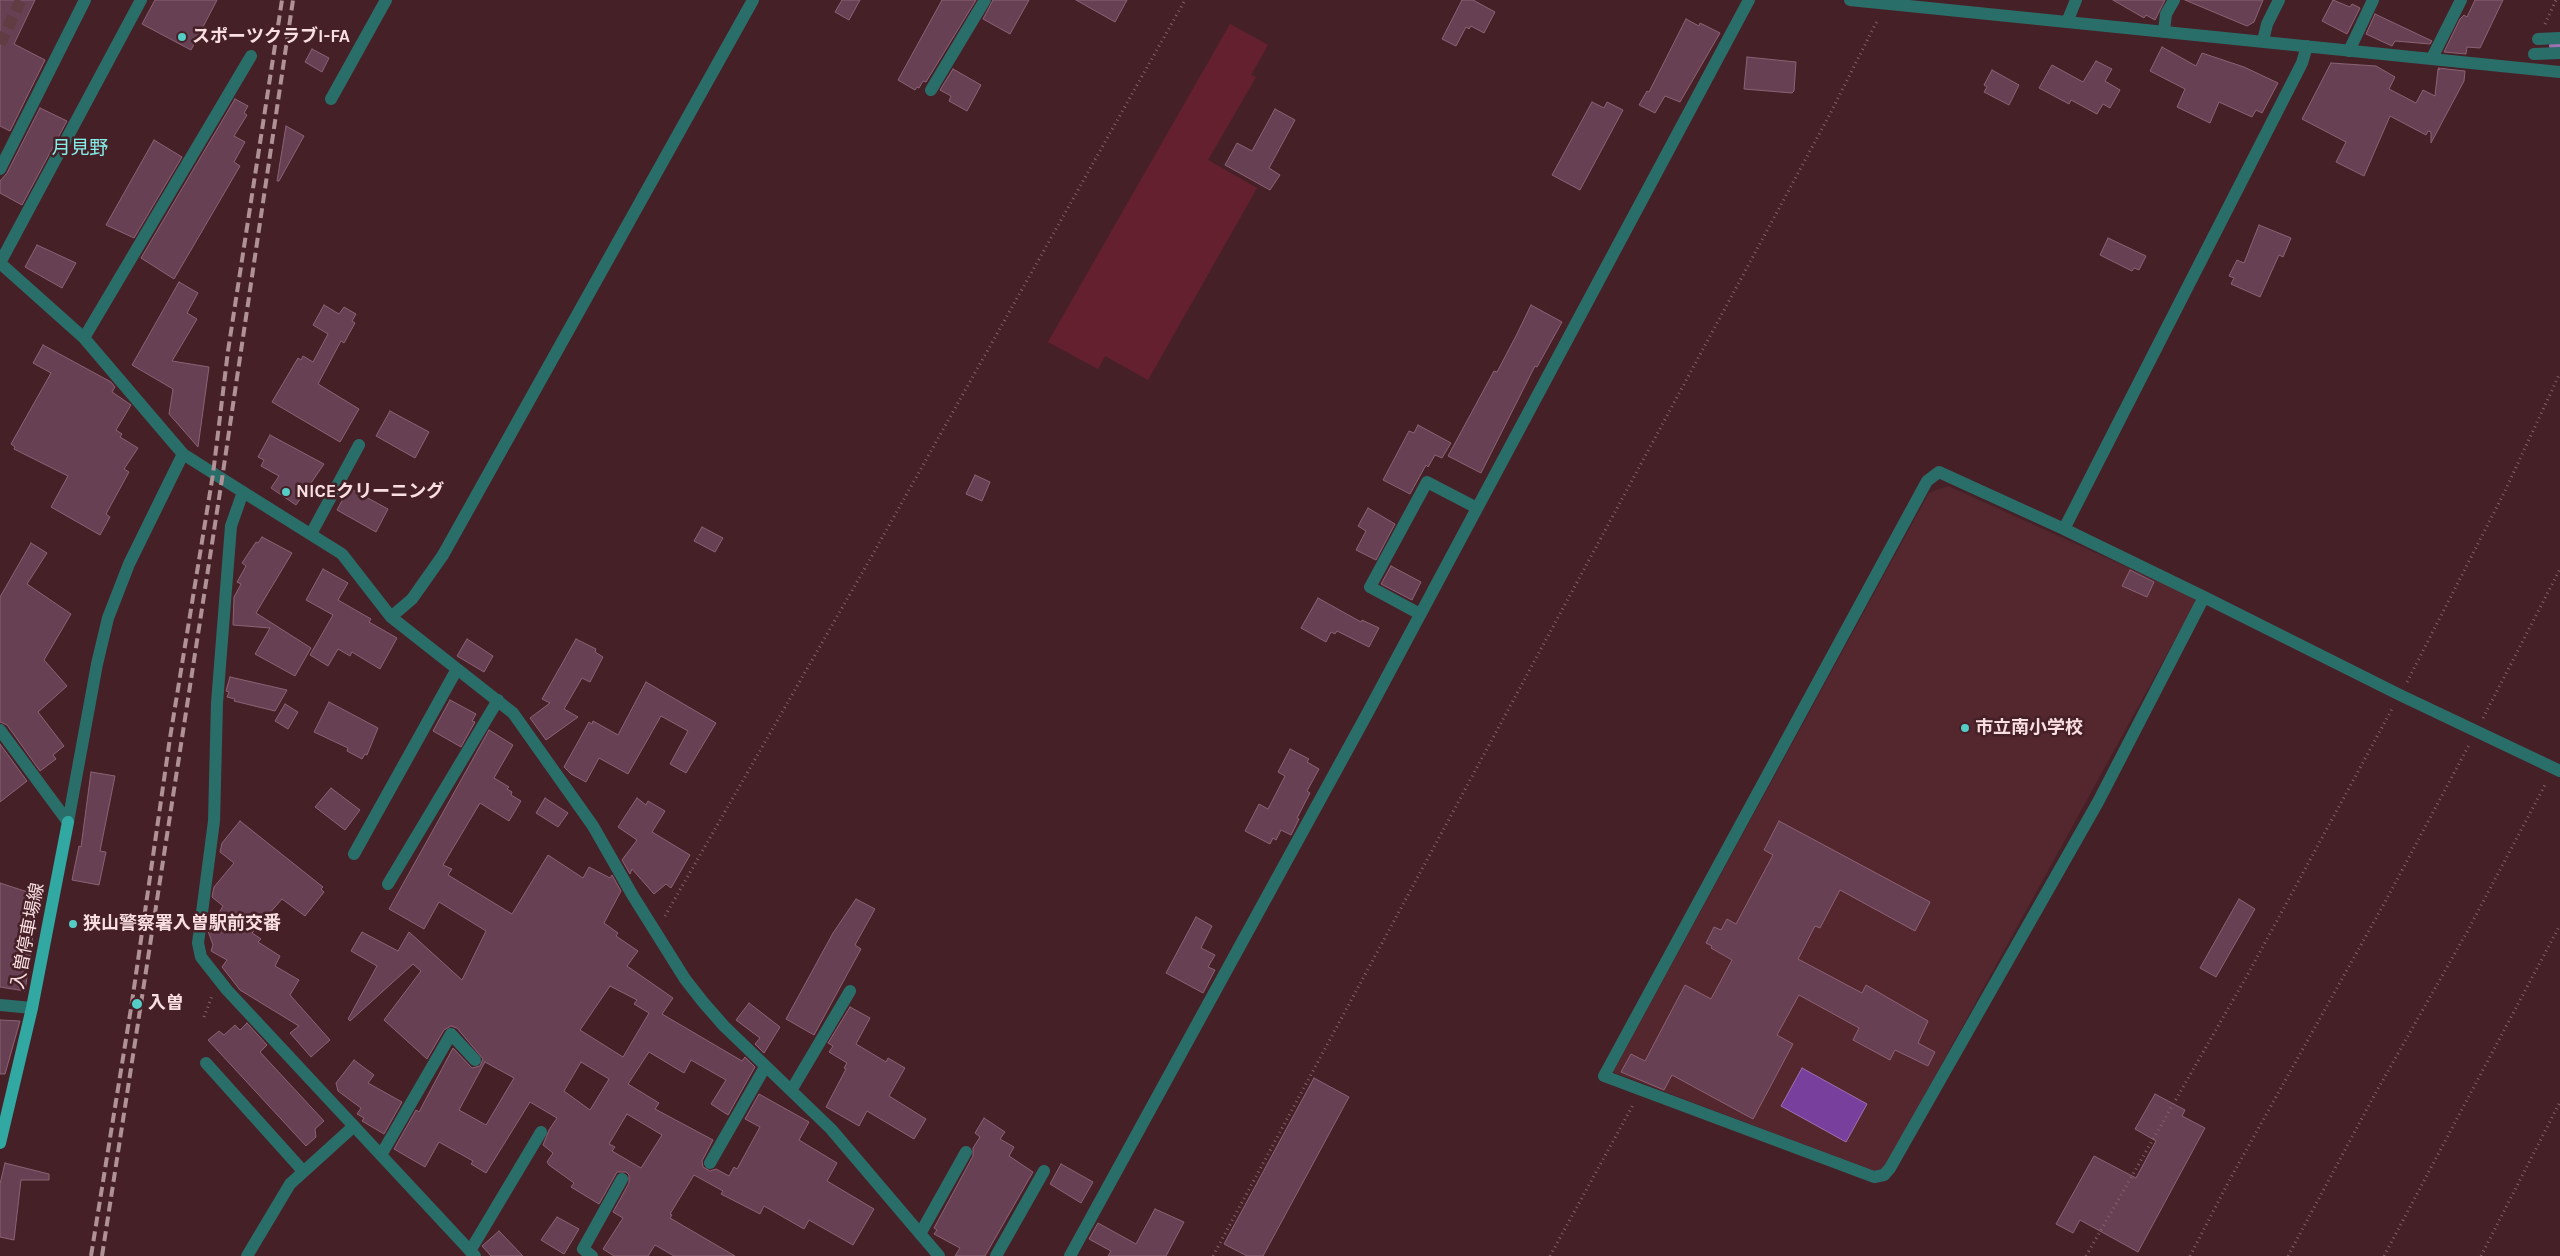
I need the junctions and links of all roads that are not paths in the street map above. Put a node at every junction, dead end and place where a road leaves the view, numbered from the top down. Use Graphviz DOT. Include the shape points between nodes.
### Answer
graph roads {
  1 [pos="85,0"];
  2 [pos="140,0"];
  3 [pos="386,0"];
  4 [pos="754,0"];
  5 [pos="985,0"];
  6 [pos="1749,0"];
  7 [pos="1850,0"];
  8 [pos="2076,0"];
  9 [pos="2174,0"];
  10 [pos="2279,0"];
  11 [pos="2373,0"];
  12 [pos="2461,0"];
  13 [pos="1891,2"];
  14 [pos="2068,22"];
  15 [pos="2164,31"];
  16 [pos="2560,38"];
  17 [pos="2538,39"];
  18 [pos="2263,41"];
  19 [pos="2307,46"];
  20 [pos="2349,51"];
  21 [pos="2560,52"];
  22 [pos="2534,54"];
  23 [pos="251,56"];
  24 [pos="2432,58"];
  25 [pos="2560,72"];
  26 [pos="931,90"];
  27 [pos="331,99"];
  28 [pos="0,169"];
  29 [pos="0,263"];
  30 [pos="84,338"];
  31 [pos="359,446"];
  32 [pos="183,454"];
  33 [pos="243,492"];
  34 [pos="1477,508"];
  35 [pos="2064,529"];
  36 [pos="311,534"];
  37 [pos="2204,597"];
  38 [pos="1420,614"];
  39 [pos="391,617"];
  40 [pos="456,669"];
  41 [pos="498,700"];
  42 [pos="0,730"];
  43 [pos="2557,770"];
  44 [pos="68,822"];
  45 [pos="354,854"];
  46 [pos="388,884"];
  47 [pos="850,991"];
  48 [pos="0,1004"];
  49 [pos="32,1008"];
  50 [pos="476,1060"];
  51 [pos="206,1063"];
  52 [pos="765,1067"];
  53 [pos="792,1089"];
  54 [pos="354,1126"];
  55 [pos="541,1132"];
  56 [pos="0,1143"];
  57 [pos="966,1152"];
  58 [pos="381,1155"];
  59 [pos="710,1163"];
  60 [pos="303,1171"];
  61 [pos="1044,1171"];
  62 [pos="622,1178"];
  63 [pos="920,1234"];
  64 [pos="472,1254"];
  65 [pos="247,1256"];
  66 [pos="592,1256"];
  67 [pos="939,1256"];
  68 [pos="996,1256"];
  69 [pos="1070,1256"];
  1 -- 28 [label="street"];
  2 -- 29 [label="street"];
  3 -- 27 [label="street"];
  4 -- 39 [label="street" via="443,555 412,599"];
  5 -- 26 [label="street"];
  6 -- 34 [label="street"];
  7 -- 13 [label="street"];
  8 -- 14 [label="street"];
  9 -- 15 [label="street" via="2166,14"];
  10 -- 18 [label="street"];
  11 -- 20 [label="street"];
  12 -- 24 [label="street"];
  13 -- 14 [label="street"];
  14 -- 15 [label="street"];
  15 -- 18 [label="street"];
  16 -- 17 [label="street"];
  18 -- 19 [label="street"];
  19 -- 20 [label="street"];
  19 -- 35 [label="street" via="2302,63"];
  20 -- 24 [label="street"];
  21 -- 22 [label="street"];
  23 -- 30 [label="street"];
  24 -- 25 [label="street"];
  29 -- 30 [label="street"];
  30 -- 32 [label="street"];
  31 -- 36 [label="street"];
  32 -- 33 [label="street"];
  32 -- 44 [label="street" via="129,564 108,618"];
  33 -- 36 [label="street"];
  33 -- 54 [label="street" via="231,526 217,703 214,821 198,943 201,957 222,985"];
  34 -- 38 [label="street"];
  34 -- 38 [label="street" via="1426,482 1412,508 1370,587"];
  35 -- 37 [label="street"];
  35 -- 37 [label="street" via="1940,472 1927,481 1604,1076 1874,1176 1884,1176 2093,811"];
  36 -- 39 [label="street" via="342,554"];
  37 -- 43 [label="street"];
  38 -- 69 [label="street"];
  39 -- 40 [label="street"];
  40 -- 41 [label="street"];
  40 -- 45 [label="street"];
  41 -- 46 [label="street"];
  41 -- 52 [label="street" via="513,713 592,826 686,979 724,1026"];
  42 -- 44 [label="street"];
  44 -- 49 [label="main road, 入曽停車場線"];
  47 -- 53 [label="street"];
  48 -- 49 [label="street"];
  49 -- 56 [label="main road, 入曽停車場線"];
  50 -- 58 [label="street" via="451,1034"];
  51 -- 60 [label="street"];
  52 -- 53 [label="street"];
  52 -- 59 [label="street"];
  53 -- 63 [label="street" via="831,1129"];
  54 -- 58 [label="street"];
  54 -- 60 [label="street"];
  55 -- 64 [label="street"];
  57 -- 63 [label="street"];
  58 -- 64 [label="street"];
  60 -- 65 [label="street" via="290,1184"];
  61 -- 68 [label="street"];
  62 -- 66 [label="street" via="583,1249"];
  63 -- 67 [label="street"];
}
